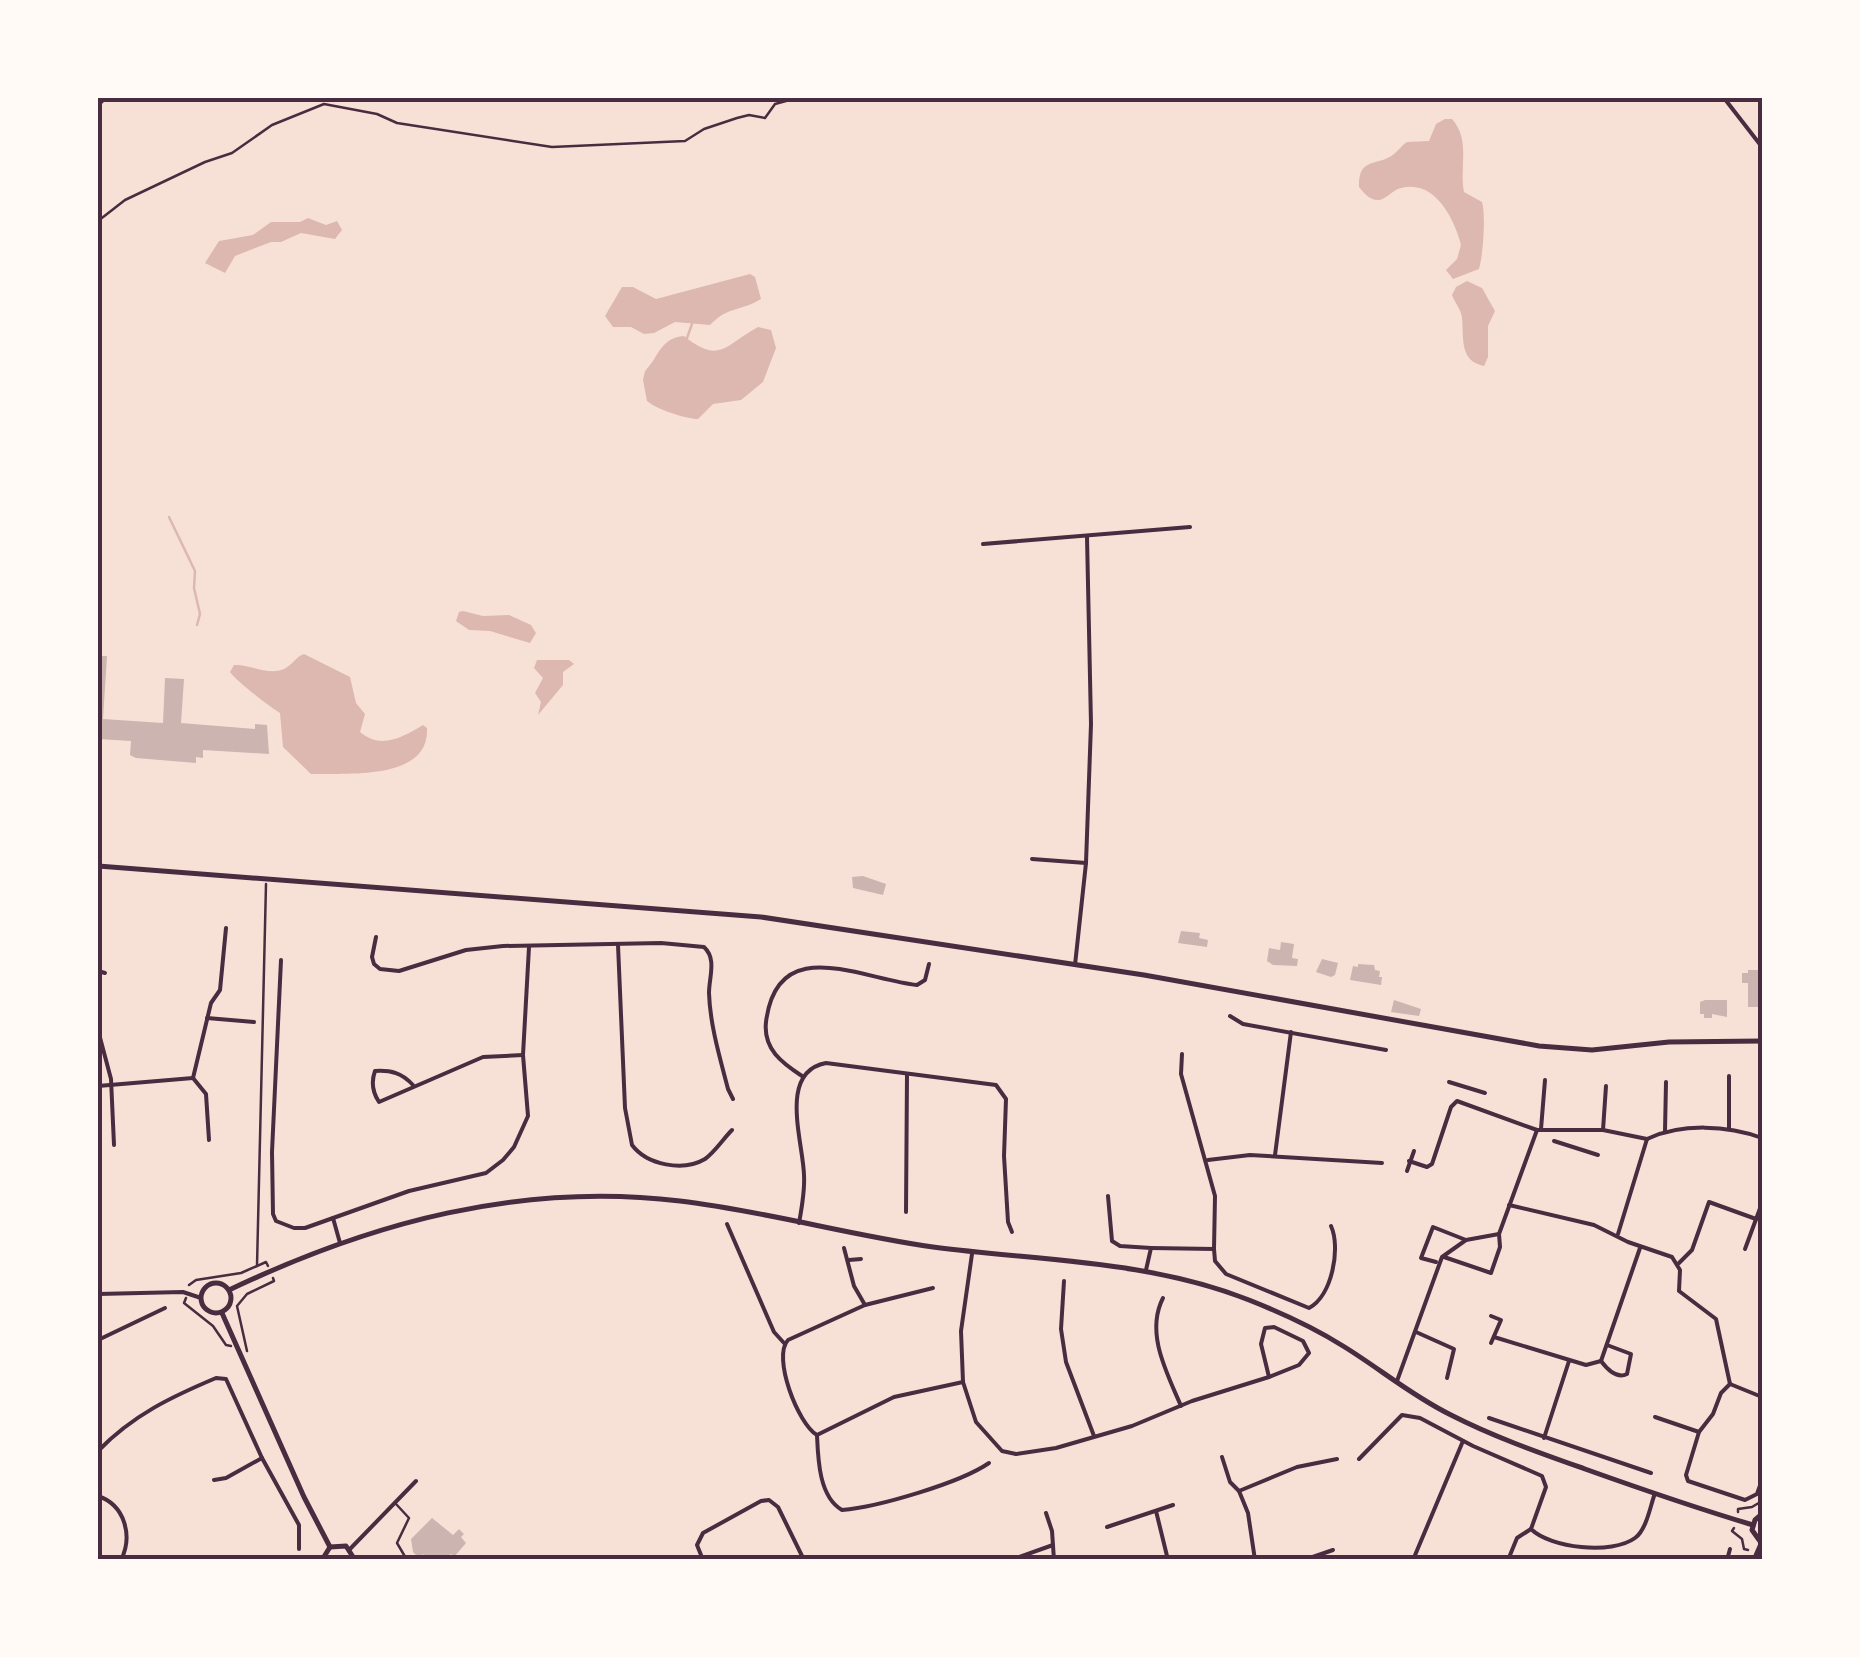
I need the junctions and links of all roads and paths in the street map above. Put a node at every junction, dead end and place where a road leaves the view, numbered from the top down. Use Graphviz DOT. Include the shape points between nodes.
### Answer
graph roads {
  1 [pos="105,98"];
  2 [pos="797,98"];
  3 [pos="1724,98"];
  4 [pos="98,105"];
  5 [pos="1762,147"];
  6 [pos="98,221"];
  7 [pos="1190,528"];
  8 [pos="1087,537"];
  9 [pos="983,544"];
  10 [pos="1032,859"];
  11 [pos="1086,863"];
  12 [pos="98,866"];
  13 [pos="266,878"];
  14 [pos="226,928"];
  15 [pos="376,937"];
  16 [pos="618,945"];
  17 [pos="529,947"];
  18 [pos="281,960"];
  19 [pos="929,964"];
  20 [pos="1075,965"];
  21 [pos="98,971"];
  22 [pos="106,973"];
  23 [pos="1230,1016"];
  24 [pos="207,1018"];
  25 [pos="254,1022"];
  26 [pos="98,1030"];
  27 [pos="1291,1032"];
  28 [pos="1762,1041"];
  29 [pos="1386,1050"];
  30 [pos="1182,1054"];
  31 [pos="523,1056"];
  32 [pos="908,1074"];
  33 [pos="802,1076"];
  34 [pos="1729,1076"];
  35 [pos="193,1078"];
  36 [pos="1544,1080"];
  37 [pos="1449,1082"];
  38 [pos="1666,1082"];
  39 [pos="98,1086"];
  40 [pos="111,1086"];
  41 [pos="412,1086"];
  42 [pos="1606,1086"];
  43 [pos="1469,1088"];
  44 [pos="1485,1094"];
  45 [pos="733,1100"];
  46 [pos="1464,1103"];
  47 [pos="1729,1128"];
  48 [pos="732,1130"];
  49 [pos="1539,1130"];
  50 [pos="1572,1130"];
  51 [pos="1602,1130"];
  52 [pos="1665,1131"];
  53 [pos="1762,1138"];
  54 [pos="1648,1139"];
  55 [pos="209,1140"];
  56 [pos="1554,1141"];
  57 [pos="114,1145"];
  58 [pos="1566,1145"];
  59 [pos="1414,1151"];
  60 [pos="1598,1154"];
  61 [pos="1274,1155"];
  62 [pos="1206,1160"];
  63 [pos="1409,1161"];
  64 [pos="1382,1163"];
  65 [pos="1407,1171"];
  66 [pos="1108,1196"];
  67 [pos="1762,1203"];
  68 [pos="1510,1204"];
  69 [pos="906,1212"];
  70 [pos="333,1218"];
  71 [pos="1756,1219"];
  72 [pos="727,1224"];
  73 [pos="798,1224"];
  74 [pos="1331,1226"];
  75 [pos="1012,1232"];
  76 [pos="1499,1234"];
  77 [pos="1618,1234"];
  78 [pos="1466,1240"];
  79 [pos="340,1242"];
  80 [pos="1641,1247"];
  81 [pos="844,1248"];
  82 [pos="1151,1248"];
  83 [pos="1214,1249"];
  84 [pos="1744,1249"];
  85 [pos="972,1252"];
  86 [pos="1442,1257"];
  87 [pos="861,1259"];
  88 [pos="848,1260"];
  89 [pos="1438,1263"];
  90 [pos="1678,1263"];
  91 [pos="1146,1270"];
  92 [pos="921,1279"];
  93 [pos="1064,1281"];
  94 [pos="270,1283"];
  95 [pos="923,1288"];
  96 [pos="934,1288"];
  97 [pos="229,1290"];
  98 [pos="98,1294"];
  99 [pos="186,1297"];
  100 [pos="201,1298"];
  101 [pos="1164,1298"];
  102 [pos="865,1306"];
  103 [pos="164,1308"];
  104 [pos="222,1313"];
  105 [pos="1490,1316"];
  106 [pos="240,1331"];
  107 [pos="1416,1332"];
  108 [pos="98,1340"];
  109 [pos="784,1343"];
  110 [pos="1607,1345"];
  111 [pos="230,1346"];
  112 [pos="1570,1360"];
  113 [pos="1601,1361"];
  114 [pos="1269,1378"];
  115 [pos="1447,1378"];
  116 [pos="962,1382"];
  117 [pos="1396,1382"];
  118 [pos="1730,1384"];
  119 [pos="1762,1397"];
  120 [pos="1181,1406"];
  121 [pos="1655,1417"];
  122 [pos="1490,1418"];
  123 [pos="1700,1432"];
  124 [pos="817,1435"];
  125 [pos="1094,1436"];
  126 [pos="1544,1438"];
  127 [pos="1463,1442"];
  128 [pos="98,1451"];
  129 [pos="1222,1456"];
  130 [pos="262,1458"];
  131 [pos="1359,1458"];
  132 [pos="1337,1459"];
  133 [pos="989,1463"];
  134 [pos="1651,1473"];
  135 [pos="214,1480"];
  136 [pos="416,1480"];
  137 [pos="1762,1480"];
  138 [pos="1238,1491"];
  139 [pos="1655,1494"];
  140 [pos="98,1496"];
  141 [pos="1762,1501"];
  142 [pos="395,1502"];
  143 [pos="1173,1505"];
  144 [pos="1156,1511"];
  145 [pos="1739,1511"];
  146 [pos="1046,1514"];
  147 [pos="1761,1514"];
  148 [pos="1753,1525"];
  149 [pos="1107,1527"];
  150 [pos="1530,1529"];
  151 [pos="1734,1530"];
  152 [pos="1762,1544"];
  153 [pos="1053,1545"];
  154 [pos="330,1547"];
  155 [pos="300,1549"];
  156 [pos="350,1549"];
  157 [pos="1333,1550"];
  158 [pos="1730,1550"];
  159 [pos="1755,1556"];
  160 [pos="122,1560"];
  161 [pos="322,1560"];
  162 [pos="355,1560"];
  163 [pos="407,1560"];
  164 [pos="703,1560"];
  165 [pos="804,1560"];
  166 [pos="1010,1560"];
  167 [pos="1054,1560"];
  168 [pos="1168,1560"];
  169 [pos="1255,1560"];
  170 [pos="1304,1560"];
  171 [pos="1413,1560"];
  172 [pos="1508,1560"];
  173 [pos="1727,1560"];
  1 -- 4 [label="street"];
  2 -- 6 [label="path" via="774,104 765,118 737,118 685,141 564,147 397,123 324,104 124,200"];
  3 -- 5 [label="street"];
  7 -- 8 [label="street"];
  8 -- 9 [label="street"];
  8 -- 11 [label="street"];
  10 -- 11 [label="street"];
  11 -- 20 [label="street"];
  12 -- 13 [label="street"];
  13 -- 20 [label="street" via="761,917"];
  13 -- 99 [label="path" via="261,1265 190,1282"];
  14 -- 24 [label="street" via="220,990"];
  15 -- 17 [label="street" via="374,964 388,972 466,950"];
  16 -- 17 [label="street"];
  16 -- 45 [label="street" via="661,943 710,952 712,1016"];
  16 -- 48 [label="street" via="632,1145 650,1160 690,1165"];
  17 -- 31 [label="street"];
  18 -- 70 [label="street" via="273,1210 276,1221 294,1228"];
  19 -- 33 [label="street" via="918,985 826,969 788,973 772,1002 767,1041"];
  20 -- 28 [label="street" via="1538,1046 1592,1050"];
  21 -- 22 [label="street"];
  23 -- 27 [label="street"];
  24 -- 25 [label="street"];
  24 -- 35 [label="street"];
  26 -- 40 [label="street"];
  27 -- 29 [label="street"];
  27 -- 61 [label="street"];
  30 -- 62 [label="street" via="1181,1074"];
  31 -- 41 [label="street" via="483,1057"];
  31 -- 70 [label="street" via="528,1116 496,1166"];
  32 -- 33 [label="street" via="826,1063"];
  32 -- 69 [label="street"];
  32 -- 75 [label="street" via="1003,1091"];
  33 -- 73 [label="street"];
  34 -- 47 [label="street"];
  35 -- 40 [label="street"];
  35 -- 55 [label="street" via="206,1094"];
  36 -- 49 [label="street"];
  37 -- 43 [label="street"];
  38 -- 52 [label="street"];
  39 -- 40 [label="street"];
  40 -- 57 [label="street"];
  41 -- 41 [label="street" via="379,1102 375,1071 403,1075"];
  42 -- 51 [label="street"];
  43 -- 44 [label="street"];
  43 -- 46 [label="street"];
  46 -- 49 [label="street"];
  46 -- 63 [label="street" via="1452,1104 1432,1164"];
  47 -- 52 [label="street"];
  47 -- 53 [label="street"];
  49 -- 50 [label="street"];
  49 -- 68 [label="street"];
  50 -- 51 [label="street"];
  50 -- 58 [label="street"];
  51 -- 54 [label="street"];
  52 -- 54 [label="street"];
  54 -- 77 [label="street"];
  56 -- 58 [label="street"];
  58 -- 60 [label="street"];
  59 -- 63 [label="street"];
  61 -- 62 [label="street"];
  61 -- 64 [label="street"];
  62 -- 83 [label="street" via="1216,1204"];
  63 -- 65 [label="street"];
  66 -- 82 [label="street" via="1112,1242"];
  67 -- 71 [label="street"];
  68 -- 76 [label="street"];
  68 -- 77 [label="street"];
  70 -- 79 [label="street"];
  71 -- 84 [label="street"];
  71 -- 90 [label="street" via="1709,1202 1692,1250"];
  72 -- 109 [label="street"];
  73 -- 79 [label="street" via="676,1200 564,1198 422,1218"];
  73 -- 85 [label="street"];
  74 -- 83 [label="street" via="1334,1257 1322,1296 1309,1308 1231,1277 1216,1265"];
  76 -- 78 [label="street"];
  76 -- 86 [label="street" via="1491,1273"];
  77 -- 80 [label="street"];
  78 -- 86 [label="street"];
  78 -- 89 [label="street" via="1433,1227 1421,1258"];
  79 -- 97 [label="street"];
  80 -- 90 [label="street"];
  80 -- 110 [label="street"];
  81 -- 88 [label="street"];
  82 -- 83 [label="street"];
  82 -- 91 [label="street"];
  85 -- 91 [label="street"];
  85 -- 116 [label="street"];
  86 -- 89 [label="street"];
  87 -- 88 [label="street"];
  88 -- 102 [label="street"];
  89 -- 107 [label="street"];
  90 -- 118 [label="street" via="1679,1291 1716,1319"];
  91 -- 117 [label="street" via="1285,1314"];
  92 -- 95 [label="street"];
  93 -- 125 [label="street" via="1066,1362"];
  94 -- 106 [label="path" via="242,1298"];
  95 -- 96 [label="street"];
  95 -- 102 [label="street"];
  97 -- 100 [label="street" via="212,1284"];
  97 -- 104 [label="street" via="231,1303"];
  98 -- 99 [label="street"];
  99 -- 100 [label="street"];
  99 -- 111 [label="path" via="184,1303"];
  100 -- 104 [label="street" via="208,1312"];
  101 -- 120 [label="street" via="1158,1341"];
  102 -- 109 [label="street"];
  103 -- 108 [label="street"];
  104 -- 154 [label="street"];
  105 -- 112 [label="street" via="1501,1320 1492,1340"];
  107 -- 115 [label="street" via="1454,1348"];
  107 -- 117 [label="street"];
  109 -- 124 [label="street" via="782,1361 797,1406"];
  110 -- 113 [label="street"];
  110 -- 113 [label="street" via="1631,1354 1628,1374 1610,1372"];
  112 -- 113 [label="street"];
  112 -- 126 [label="street"];
  114 -- 114 [label="street" via="1260,1338 1270,1327 1303,1342 1309,1354"];
  114 -- 120 [label="street"];
  116 -- 124 [label="street" via="894,1396"];
  116 -- 125 [label="street" via="976,1422 1002,1451 1031,1453"];
  117 -- 139 [label="street" via="1477,1427"];
  118 -- 119 [label="street"];
  118 -- 123 [label="street"];
  120 -- 125 [label="street"];
  121 -- 123 [label="street"];
  122 -- 126 [label="street"];
  123 -- 137 [label="street" via="1688,1481 1745,1500 1757,1494"];
  124 -- 133 [label="street" via="822,1476 842,1510 934,1486"];
  126 -- 134 [label="street"];
  127 -- 131 [label="street" via="1405,1414"];
  127 -- 150 [label="street" via="1542,1476 1546,1487"];
  127 -- 171 [label="street"];
  128 -- 130 [label="street" via="150,1408 216,1378 226,1379"];
  129 -- 138 [label="street"];
  130 -- 135 [label="street"];
  130 -- 155 [label="street" via="300,1525"];
  132 -- 138 [label="street"];
  136 -- 142 [label="street"];
  138 -- 169 [label="street"];
  139 -- 148 [label="street"];
  139 -- 150 [label="street" via="1631,1540 1569,1547"];
  140 -- 160 [label="street" via="112,1503 125,1525"];
  141 -- 145 [label="path"];
  142 -- 156 [label="street"];
  142 -- 163 [label="lane" via="410,1520 397,1544"];
  143 -- 144 [label="street"];
  144 -- 149 [label="street"];
  144 -- 168 [label="street"];
  146 -- 153 [label="street"];
  147 -- 148 [label="street"];
  148 -- 152 [label="street"];
  150 -- 172 [label="street" via="1517,1538"];
  151 -- 159 [label="path"];
  152 -- 159 [label="street"];
  153 -- 166 [label="street"];
  153 -- 167 [label="street"];
  154 -- 156 [label="street"];
  154 -- 161 [label="street"];
  156 -- 162 [label="street"];
  157 -- 170 [label="street"];
  158 -- 173 [label="street"];
  164 -- 165 [label="street" via="697,1545 703,1533 769,1500"];
}
